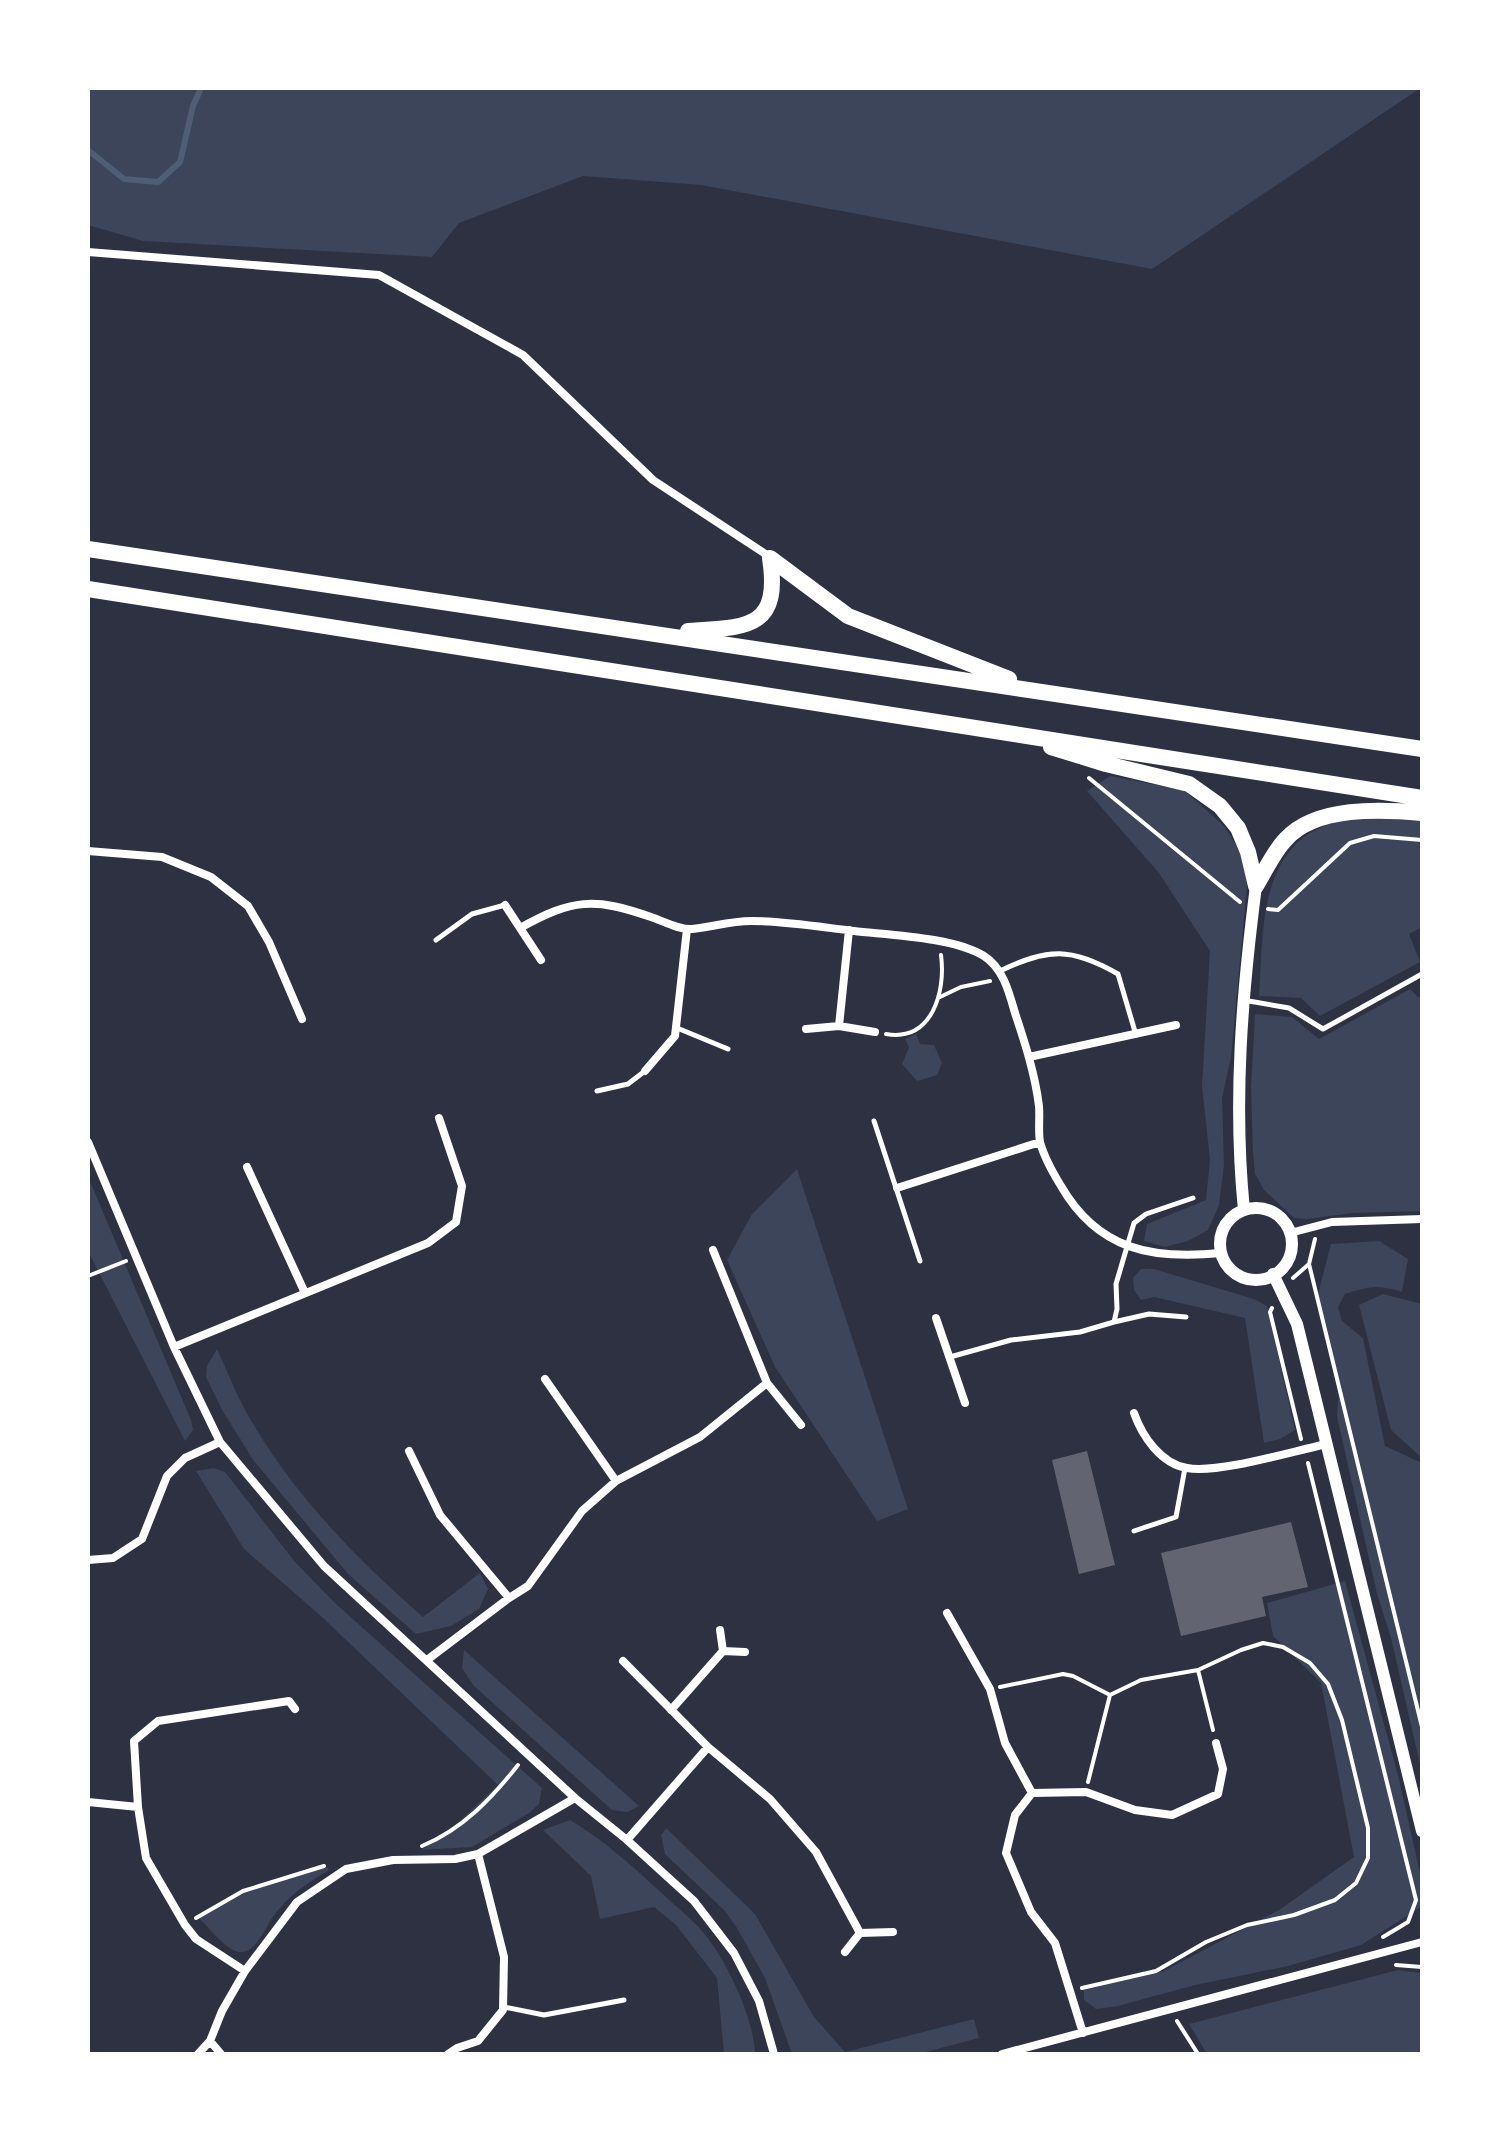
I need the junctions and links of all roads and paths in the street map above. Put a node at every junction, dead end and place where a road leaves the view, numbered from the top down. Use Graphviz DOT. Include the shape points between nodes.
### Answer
graph roads {
  1 [pos="88,252"];
  2 [pos="88,549"];
  3 [pos="770,558"];
  4 [pos="88,589"];
  5 [pos="656,633"];
  6 [pos="1042,691"];
  7 [pos="997,730"];
  8 [pos="1422,749"];
  9 [pos="1085,775"];
  10 [pos="1422,798"];
  11 [pos="1422,813"];
  12 [pos="1422,840"];
  13 [pos="88,851"];
  14 [pos="1256,886"];
  15 [pos="505,905"];
  16 [pos="1253,908"];
  17 [pos="520,928"];
  18 [pos="687,929"];
  19 [pos="849,930"];
  20 [pos="436,940"];
  21 [pos="931,940"];
  22 [pos="541,960"];
  23 [pos="1000,971"];
  24 [pos="1422,974"];
  25 [pos="1006,983"];
  26 [pos="940,997"];
  27 [pos="1242,1000"];
  28 [pos="302,1019"];
  29 [pos="1176,1025"];
  30 [pos="839,1026"];
  31 [pos="676,1028"];
  32 [pos="806,1029"];
  33 [pos="875,1032"];
  34 [pos="1136,1035"];
  35 [pos="728,1049"];
  36 [pos="1029,1057"];
  37 [pos="645,1071"];
  38 [pos="597,1091"];
  39 [pos="439,1118"];
  40 [pos="874,1121"];
  41 [pos="88,1142"];
  42 [pos="1040,1142"];
  43 [pos="247,1167"];
  44 [pos="897,1188"];
  45 [pos="1193,1198"];
  46 [pos="1244,1210"];
  47 [pos="1422,1219"];
  48 [pos="1290,1233"];
  49 [pos="1127,1247"];
  50 [pos="713,1250"];
  51 [pos="1221,1253"];
  52 [pos="136,1257"];
  53 [pos="920,1261"];
  54 [pos="1309,1264"];
  55 [pos="1273,1274"];
  56 [pos="88,1276"];
  57 [pos="305,1293"];
  58 [pos="1186,1317"];
  59 [pos="936,1318"];
  60 [pos="1114,1322"];
  61 [pos="174,1347"];
  62 [pos="950,1357"];
  63 [pos="545,1379"];
  64 [pos="767,1383"];
  65 [pos="965,1403"];
  66 [pos="1134,1413"];
  67 [pos="801,1425"];
  68 [pos="220,1442"];
  69 [pos="1327,1444"];
  70 [pos="409,1451"];
  71 [pos="1308,1462"];
  72 [pos="1185,1468"];
  73 [pos="616,1481"];
  74 [pos="1134,1531"];
  75 [pos="88,1560"];
  76 [pos="509,1598"];
  77 [pos="947,1613"];
  78 [pos="720,1630"];
  79 [pos="723,1651"];
  80 [pos="745,1652"];
  81 [pos="427,1660"];
  82 [pos="623,1661"];
  83 [pos="1198,1670"];
  84 [pos="1110,1695"];
  85 [pos="295,1709"];
  86 [pos="671,1710"];
  87 [pos="1422,1727"];
  88 [pos="1216,1743"];
  89 [pos="708,1747"];
  90 [pos="1086,1792"];
  91 [pos="1032,1793"];
  92 [pos="575,1798"];
  93 [pos="88,1802"];
  94 [pos="138,1807"];
  95 [pos="1422,1831"];
  96 [pos="627,1840"];
  97 [pos="478,1854"];
  98 [pos="893,1932"];
  99 [pos="860,1933"];
  100 [pos="1381,1939"];
  101 [pos="1422,1942"];
  102 [pos="845,1952"];
  103 [pos="1396,1965"];
  104 [pos="1422,1967"];
  105 [pos="245,1971"];
  106 [pos="624,2000"];
  107 [pos="503,2007"];
  108 [pos="1169,2009"];
  109 [pos="1083,2033"];
  110 [pos="210,2041"];
  111 [pos="198,2054"];
  112 [pos="221,2054"];
  113 [pos="448,2054"];
  114 [pos="774,2054"];
  115 [pos="1002,2054"];
  116 [pos="1198,2054"];
  1 -- 3 [label="street" via="379,275 523,355 653,480"];
  2 -- 5 [label="highway"];
  3 -- 5 [label="highway" via="774,583 762,616 744,627"];
  3 -- 6 [label="highway" via="848,616"];
  4 -- 7 [label="highway"];
  5 -- 6 [label="highway"];
  6 -- 8 [label="highway"];
  7 -- 10 [label="highway"];
  7 -- 14 [label="highway" via="1189,784 1220,806 1238,828"];
  9 -- 16 [label="path"];
  11 -- 14 [label="highway" via="1352,811 1311,822 1286,838"];
  12 -- 16 [label="path" via="1364,837 1350,843 1278,910"];
  13 -- 28 [label="street" via="162,857 211,877 236,896 269,942"];
  14 -- 16 [label="street"];
  15 -- 17 [label="street"];
  15 -- 20 [label="lane" via="472,914"];
  16 -- 27 [label="street"];
  17 -- 18 [label="street" via="552,910 593,903"];
  17 -- 22 [label="street"];
  18 -- 19 [label="street" via="750,921"];
  18 -- 31 [label="street"];
  19 -- 21 [label="street"];
  19 -- 30 [label="street"];
  21 -- 23 [label="street" via="983,956"];
  21 -- 26 [label="path" via="941,956"];
  23 -- 25 [label="street"];
  23 -- 34 [label="lane" via="1031,956 1090,958 1118,974"];
  24 -- 27 [label="lane" via="1323,1029 1289,1008"];
  25 -- 26 [label="path" via="987,981"];
  25 -- 36 [label="street"];
  26 -- 33 [label="path" via="913,1033"];
  27 -- 46 [label="street" via="1238,1081"];
  29 -- 34 [label="street"];
  30 -- 32 [label="street"];
  30 -- 33 [label="street"];
  31 -- 35 [label="lane"];
  31 -- 37 [label="street"];
  34 -- 36 [label="street"];
  36 -- 42 [label="street"];
  37 -- 38 [label="lane" via="628,1084"];
  39 -- 57 [label="street" via="462,1186 456,1222 428,1243"];
  40 -- 44 [label="lane"];
  41 -- 52 [label="street"];
  42 -- 44 [label="street"];
  42 -- 49 [label="street" via="1072,1206 1094,1228"];
  43 -- 57 [label="street"];
  44 -- 53 [label="lane"];
  45 -- 49 [label="lane" via="1146,1214 1134,1223"];
  46 -- 48 [label="street" via="1268,1210"];
  46 -- 51 [label="street" via="1225,1226"];
  47 -- 48 [label="street" via="1332,1222"];
  48 -- 55 [label="street" via="1290,1257"];
  49 -- 51 [label="street" via="1156,1255"];
  49 -- 60 [label="lane" via="1116,1284"];
  50 -- 64 [label="street"];
  51 -- 55 [label="street" via="1230,1269 1245,1278"];
  52 -- 56 [label="path"];
  52 -- 61 [label="street"];
  54 -- 87 [label="path"];
  55 -- 69 [label="street" via="1297,1324"];
  57 -- 61 [label="street"];
  58 -- 60 [label="lane" via="1149,1314"];
  59 -- 62 [label="street"];
  60 -- 62 [label="lane"];
  61 -- 68 [label="street"];
  62 -- 65 [label="street"];
  63 -- 73 [label="street"];
  64 -- 67 [label="street"];
  64 -- 73 [label="street" via="700,1437"];
  66 -- 72 [label="street" via="1140,1432 1158,1453"];
  68 -- 75 [label="street" via="185,1458 167,1476 142,1539 113,1558"];
  68 -- 81 [label="street" via="324,1566"];
  69 -- 72 [label="street" via="1212,1469"];
  69 -- 95 [label="street"];
  70 -- 76 [label="street" via="440,1515"];
  71 -- 100 [label="path" via="1416,1900 1408,1922"];
  72 -- 74 [label="lane" via="1176,1517"];
  73 -- 76 [label="street" via="582,1511 528,1586"];
  76 -- 81 [label="street"];
  77 -- 91 [label="street" via="990,1689 1005,1743"];
  78 -- 79 [label="street"];
  79 -- 80 [label="street"];
  79 -- 86 [label="street"];
  81 -- 92 [label="street"];
  82 -- 86 [label="street"];
  83 -- 88 [label="path"];
  84 -- 90 [label="path"];
  85 -- 94 [label="street" via="289,1701 158,1721 134,1741"];
  86 -- 89 [label="street"];
  88 -- 90 [label="street" via="1223,1769 1218,1794 1172,1815 1135,1810"];
  89 -- 96 [label="street"];
  89 -- 99 [label="street" via="770,1799 816,1852"];
  90 -- 91 [label="street"];
  91 -- 109 [label="street" via="1015,1815 1006,1853 1031,1912 1055,1943"];
  92 -- 96 [label="street"];
  92 -- 97 [label="street"];
  93 -- 94 [label="street"];
  94 -- 105 [label="street" via="146,1858 185,1925 196,1939"];
  96 -- 114 [label="street" via="694,1901 734,1953 759,2001"];
  97 -- 105 [label="street" via="346,1869 297,1902"];
  97 -- 107 [label="street" via="504,1957"];
  98 -- 99 [label="street"];
  99 -- 102 [label="street"];
  101 -- 108 [label="street"];
  103 -- 104 [label="path"];
  105 -- 110 [label="street"];
  106 -- 107 [label="lane" via="544,2015"];
  107 -- 113 [label="street" via="478,2041"];
  108 -- 109 [label="street"];
  108 -- 116 [label="path"];
  109 -- 115 [label="street"];
  110 -- 111 [label="street"];
  110 -- 112 [label="street"];
}
